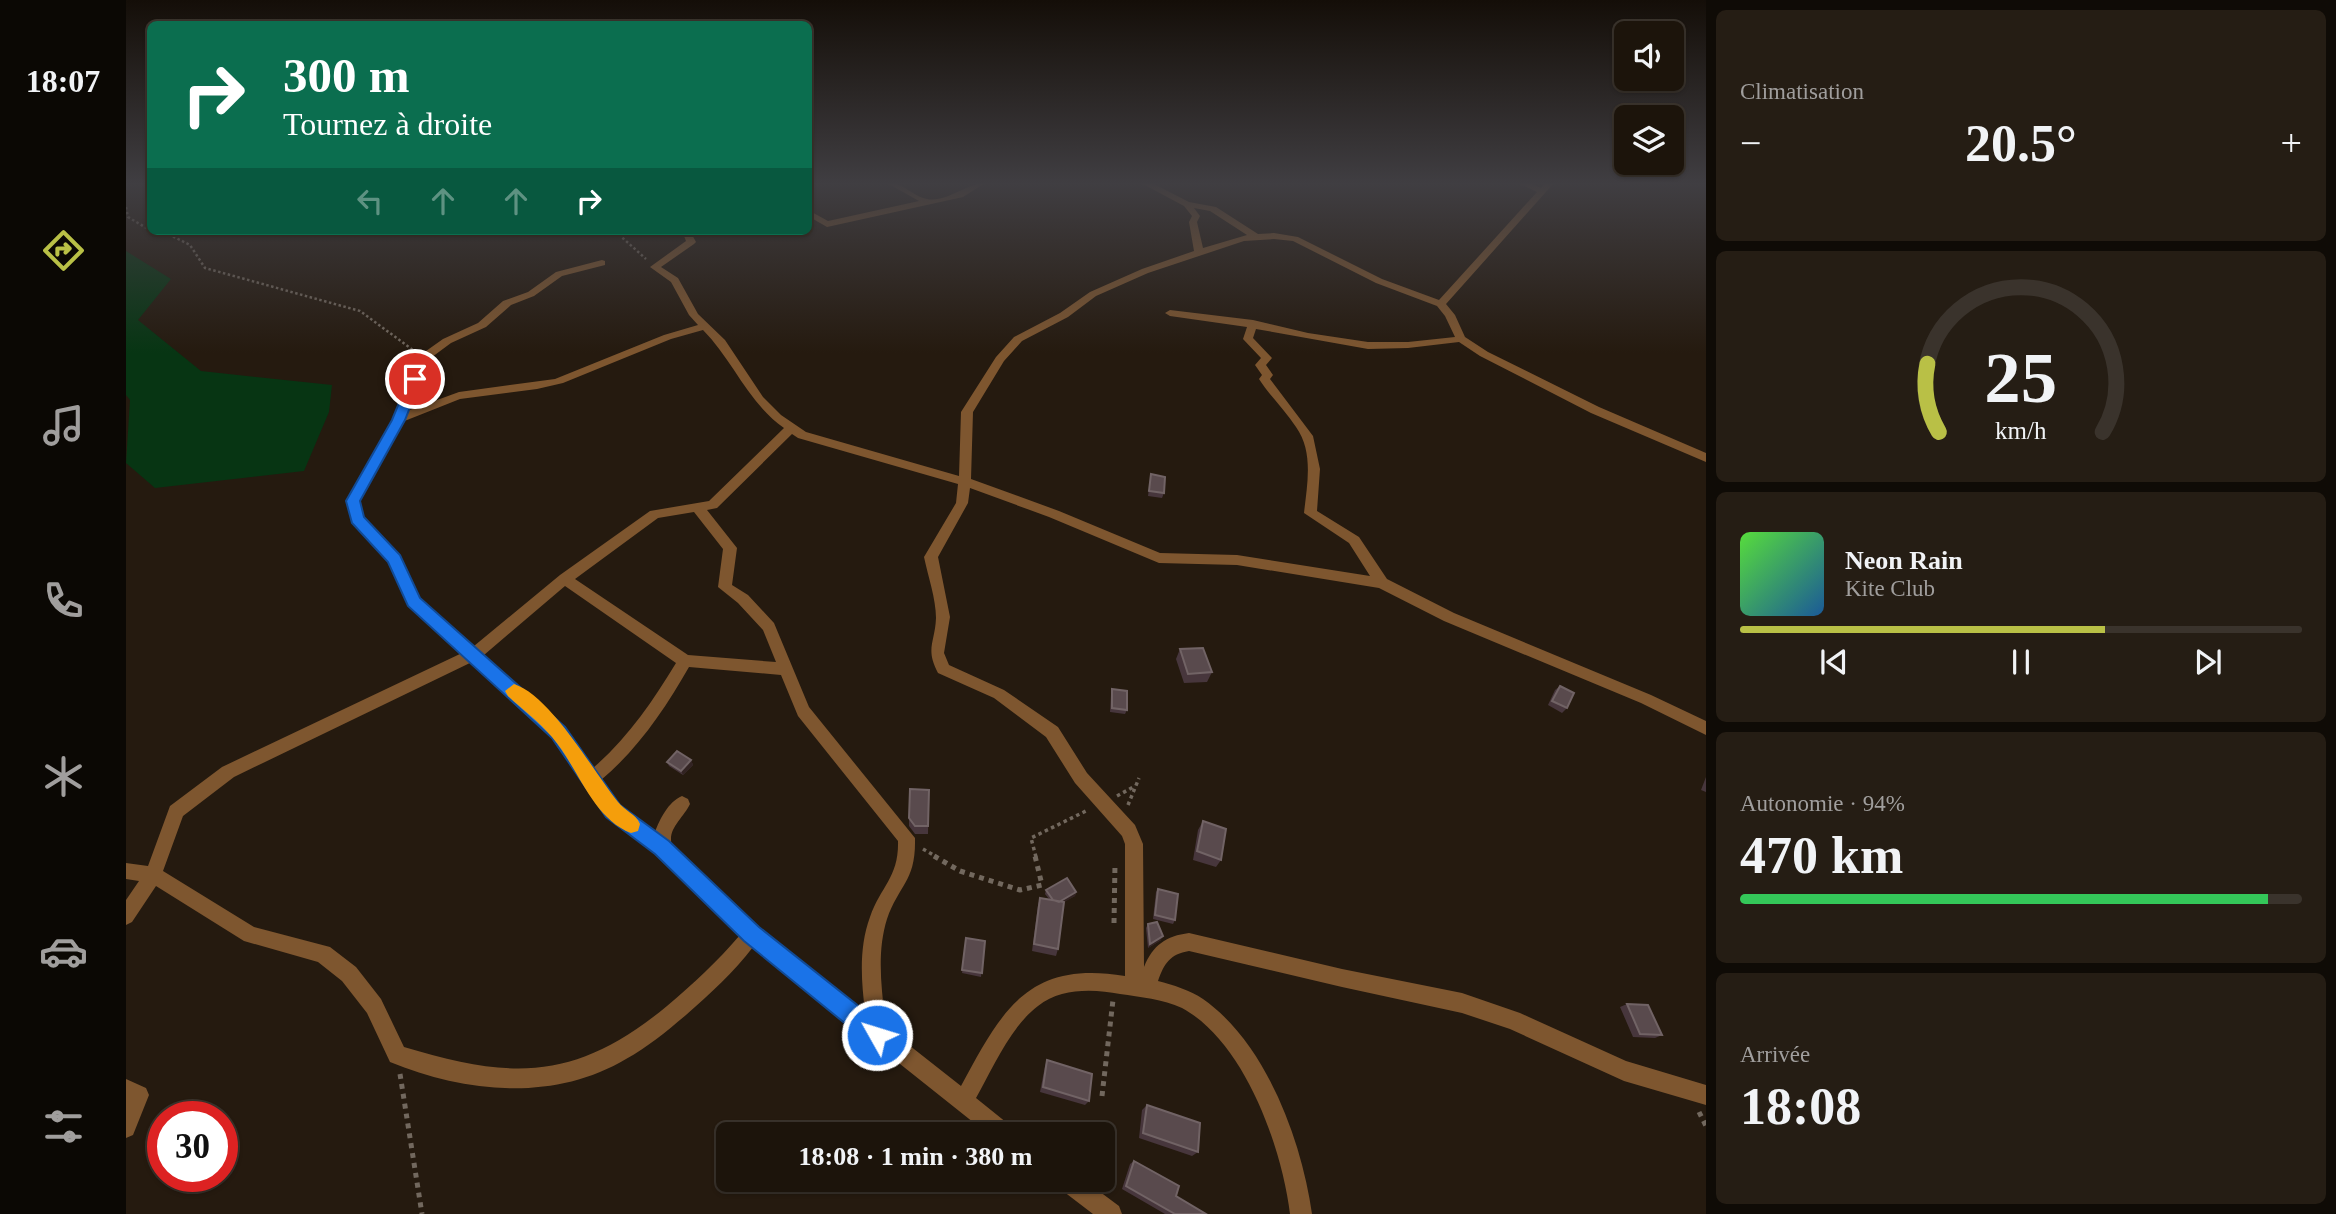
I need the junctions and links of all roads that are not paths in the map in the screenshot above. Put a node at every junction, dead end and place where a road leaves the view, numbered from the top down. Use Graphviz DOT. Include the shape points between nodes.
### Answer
graph roads {
  1 [pos="690,240"];
  2 [pos="1198,240"];
  3 [pos="1239,240"];
  4 [pos="1296,240"];
  5 [pos="1497,240"];
  6 [pos="1199,252"];
  7 [pos="602,263"];
  8 [pos="1441,304"];
  9 [pos="1170,313"];
  10 [pos="1253,323"];
  11 [pos="705,326"];
  12 [pos="1461,339"];
  13 [pos="398,420"];
  14 [pos="790,429"];
  15 [pos="1706,458"];
  16 [pos="963,481"];
  17 [pos="697,507"];
  18 [pos="565,579"];
  19 [pos="1381,583"];
  20 [pos="475,654"];
  21 [pos="685,661"];
  22 [pos="786,669"];
  23 [pos="1706,729"];
  24 [pos="591,779"];
  25 [pos="682,804"];
  26 [pos="662,848"];
  27 [pos="126,871"];
  28 [pos="153,875"];
  29 [pos="126,916"];
  30 [pos="752,934"];
  31 [pos="1132,986"];
  32 [pos="877,1035"];
  33 [pos="126,1089"];
  34 [pos="1706,1095"];
  35 [pos="962,1104"];
  36 [pos="988,1122"];
  37 [pos="126,1128"];
  38 [pos="1083,1192"];
  39 [pos="1111,1214"];
  40 [pos="1301,1214"];
  1 -- 11 [label="street" via="655,267 675,280"];
  2 -- 6 [label="street"];
  3 -- 6 [label="street"];
  4 -- 8 [label="street" via="1379,281"];
  5 -- 8 [label="street"];
  6 -- 16 [label="street" via="1093,293 1064,315 1018,339 967,412"];
  7 -- 13 [label="street" via="563,272 423,358"];
  8 -- 12 [label="street"];
  9 -- 10 [label="street"];
  10 -- 12 [label="street" via="1356,345 1405,346"];
  10 -- 19 [label="street" via="1248,339 1267,358 1260,365 1268,375 1264,379 1304,428 1315,466 1310,513 1354,540"];
  11 -- 13 [label="street" via="678,332 557,382 469,394 436,402"];
  11 -- 14 [label="street" via="759,399"];
  12 -- 15 [label="street" via="1595,410"];
  13 -- 20 [label="street" via="353,501 357,519 394,559 414,601"];
  14 -- 16 [label="street"];
  14 -- 17 [label="street" via="713,505"];
  16 -- 19 [label="street" via="1159,558 1283,565"];
  16 -- 31 [label="street" via="958,514 931,557 943,617 937,653 943,669 999,694 1052,732 1070,762 1133,836"];
  17 -- 18 [label="street" via="655,514"];
  17 -- 22 [label="street" via="730,548 725,587 769,627"];
  18 -- 20 [label="street"];
  18 -- 21 [label="street"];
  19 -- 23 [label="street"];
  20 -- 24 [label="street" via="559,732"];
  20 -- 28 [label="street" via="228,772 176,811"];
  21 -- 22 [label="street"];
  21 -- 24 [label="street" via="615,760"];
  22 -- 32 [label="street" via="809,720 906,838 904,875 879,917 870,960"];
  24 -- 26 [label="street" via="613,811"];
  25 -- 26 [label="street" via="661,836"];
  26 -- 30 [label="street"];
  27 -- 28 [label="street"];
  28 -- 29 [label="street"];
  28 -- 30 [label="street" via="250,934 323,954 349,974 374,1006 397,1055 445,1070 509,1080 581,1072 617,1056 663,1023 735,956"];
  30 -- 32 [label="street"];
  31 -- 34 [label="street" via="1163,949 1189,942 1462,1003 1514,1020 1625,1071"];
  31 -- 35 [label="street" via="1076,980 1030,999"];
  31 -- 40 [label="street" via="1195,1005 1237,1048 1289,1149"];
  32 -- 35 [label="street"];
  33 -- 37 [label="street" via="139,1095"];
  35 -- 36 [label="street"];
  38 -- 39 [label="street"];
}
